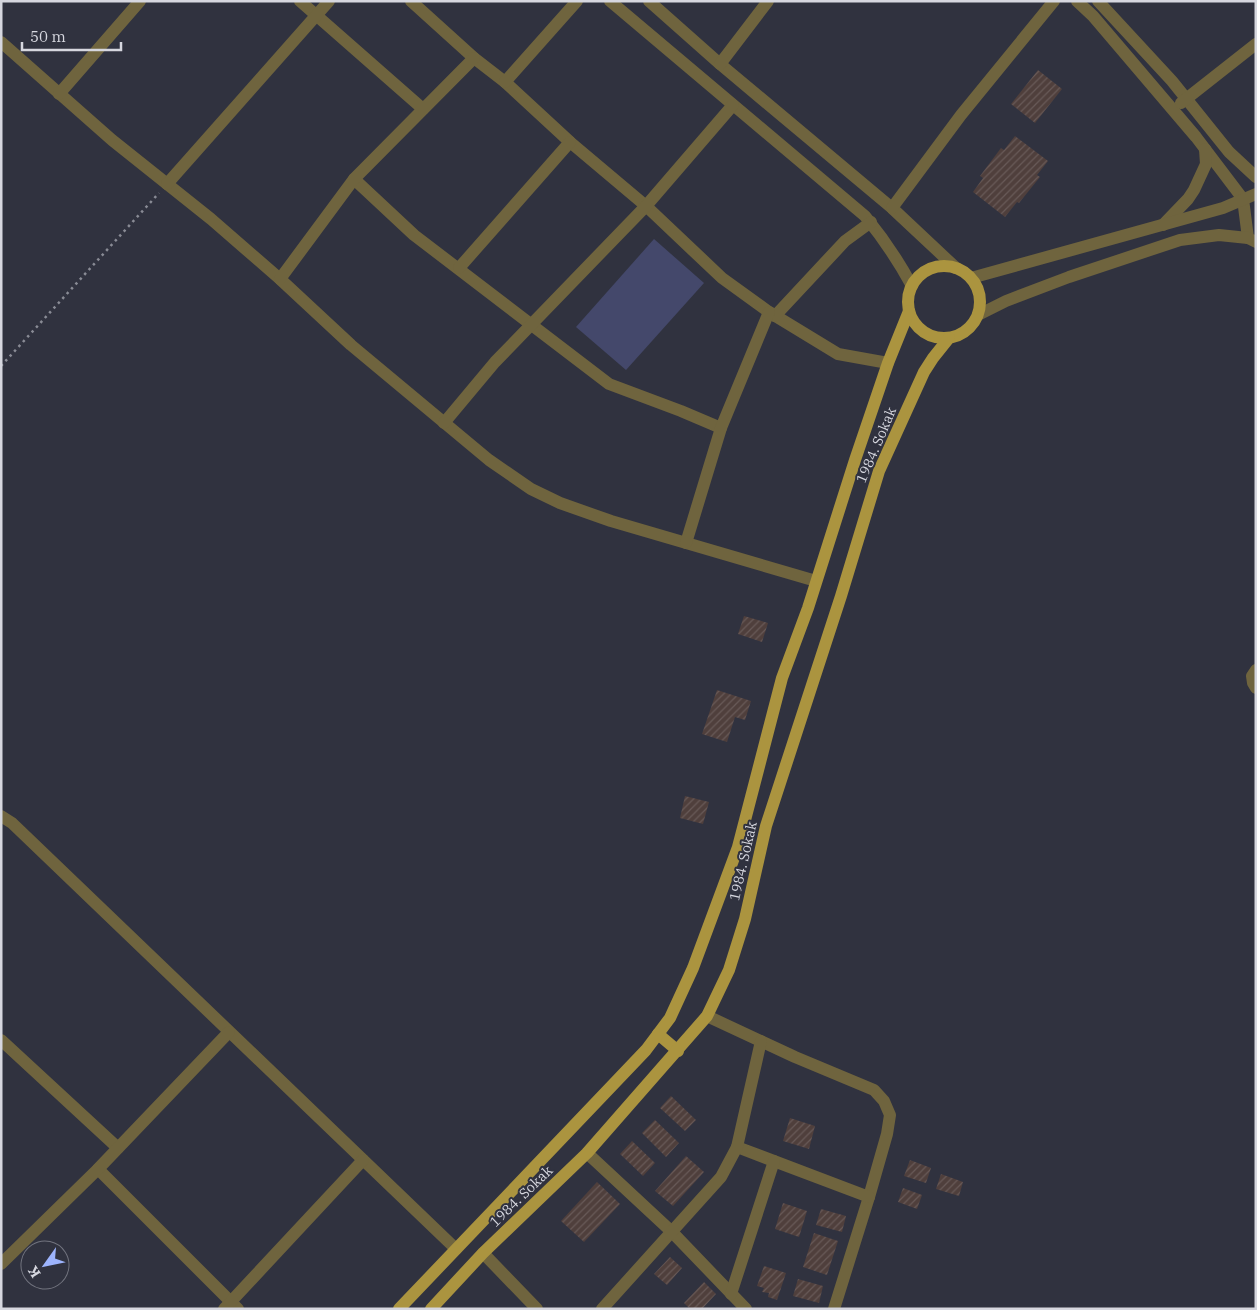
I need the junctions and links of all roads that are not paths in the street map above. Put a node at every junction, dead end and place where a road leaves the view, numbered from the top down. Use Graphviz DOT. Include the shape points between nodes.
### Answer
graph roads {
  1 [pos="140,1"];
  2 [pos="300,1"];
  3 [pos="329,1"];
  4 [pos="411,1"];
  5 [pos="577,1"];
  6 [pos="610,1"];
  7 [pos="649,1"];
  8 [pos="768,1"];
  9 [pos="1054,1"];
  10 [pos="1077,1"];
  11 [pos="1098,1"];
  12 [pos="316,16"];
  13 [pos="1,42"];
  14 [pos="1256,44"];
  15 [pos="474,58"];
  16 [pos="720,64"];
  17 [pos="505,82"];
  18 [pos="59,94"];
  19 [pos="1186,98"];
  20 [pos="733,105"];
  21 [pos="423,109"];
  22 [pos="1172,110"];
  23 [pos="570,142"];
  24 [pos="1205,149"];
  25 [pos="1256,177"];
  26 [pos="354,179"];
  27 [pos="167,184"];
  28 [pos="1256,194"];
  29 [pos="1242,199"];
  30 [pos="646,206"];
  31 [pos="892,208"];
  32 [pos="870,222"];
  33 [pos="1163,226"];
  34 [pos="1252,240"];
  35 [pos="459,268"];
  36 [pos="956,268"];
  37 [pos="971,278"];
  38 [pos="280,279"];
  39 [pos="912,286"];
  40 [pos="909,311"];
  41 [pos="772,314"];
  42 [pos="978,314"];
  43 [pos="531,324"];
  44 [pos="949,338"];
  45 [pos="888,363"];
  46 [pos="444,422"];
  47 [pos="721,428"];
  48 [pos="686,543"];
  49 [pos="816,581"];
  50 [pos="1256,670"];
  51 [pos="1256,688"];
  52 [pos="1,816"];
  53 [pos="707,1016"];
  54 [pos="229,1032"];
  55 [pos="658,1034"];
  56 [pos="1,1040"];
  57 [pos="761,1041"];
  58 [pos="678,1050"];
  59 [pos="118,1148"];
  60 [pos="737,1148"];
  61 [pos="587,1153"];
  62 [pos="363,1160"];
  63 [pos="774,1161"];
  64 [pos="98,1169"];
  65 [pos="869,1197"];
  66 [pos="672,1232"];
  67 [pos="456,1249"];
  68 [pos="483,1253"];
  69 [pos="1,1264"];
  70 [pos="731,1294"];
  71 [pos="231,1306"];
  72 [pos="399,1309"];
  73 [pos="431,1309"];
  74 [pos="538,1309"];
  75 [pos="602,1309"];
  76 [pos="746,1309"];
  77 [pos="834,1309"];
  1 -- 18 [label="street"];
  2 -- 12 [label="street"];
  3 -- 12 [label="street"];
  4 -- 15 [label="street"];
  5 -- 17 [label="street"];
  6 -- 20 [label="street"];
  7 -- 16 [label="street"];
  8 -- 16 [label="street"];
  9 -- 31 [label="street" via="961,115"];
  10 -- 22 [label="street"];
  11 -- 19 [label="street"];
  12 -- 21 [label="street"];
  12 -- 27 [label="street"];
  13 -- 18 [label="street"];
  14 -- 19 [label="street"];
  15 -- 17 [label="street"];
  15 -- 21 [label="street"];
  16 -- 31 [label="street"];
  17 -- 23 [label="street"];
  18 -- 27 [label="street"];
  19 -- 22 [label="street"];
  19 -- 25 [label="street" via="1229,152"];
  20 -- 30 [label="street"];
  20 -- 32 [label="street"];
  21 -- 26 [label="street"];
  22 -- 24 [label="street"];
  23 -- 30 [label="street"];
  23 -- 35 [label="street"];
  24 -- 29 [label="street"];
  24 -- 33 [label="street" via="1206,164 1194,190"];
  26 -- 35 [label="street" via="414,235"];
  26 -- 38 [label="street"];
  27 -- 38 [label="street"];
  28 -- 29 [label="street"];
  29 -- 33 [label="street"];
  29 -- 34 [label="street"];
  30 -- 41 [label="street" via="722,278"];
  30 -- 43 [label="street"];
  31 -- 36 [label="street"];
  32 -- 39 [label="street"];
  32 -- 41 [label="street" via="845,242"];
  33 -- 37 [label="street"];
  34 -- 42 [label="street" via="1219,235 1180,240 1069,277"];
  35 -- 43 [label="street"];
  36 -- 37 [label="main road"];
  36 -- 39 [label="main road" via="939,266 931,269 917,278"];
  37 -- 42 [label="main road" via="979,293"];
  38 -- 46 [label="street" via="351,345"];
  39 -- 40 [label="main road"];
  40 -- 44 [label="main road" via="912,320 924,332"];
  40 -- 45 [label="main road"];
  41 -- 45 [label="street" via="838,354"];
  41 -- 47 [label="street"];
  42 -- 44 [label="main road" via="965,332"];
  43 -- 46 [label="street"];
  43 -- 47 [label="street" via="609,384"];
  44 -- 53 [label="main road, 1984. Sokak" via="924,372 879,471 766,826 745,918"];
  45 -- 49 [label="main road"];
  46 -- 48 [label="street" via="489,460 531,489 611,521"];
  47 -- 48 [label="street"];
  48 -- 49 [label="street"];
  49 -- 55 [label="main road" via="782,678 738,846 693,968 670,1018"];
  50 -- 51 [label="street" via="1252,676"];
  52 -- 54 [label="street"];
  53 -- 57 [label="street"];
  53 -- 58 [label="main road, 1984. Sokak"];
  54 -- 59 [label="street"];
  54 -- 62 [label="street"];
  55 -- 58 [label="main road"];
  55 -- 67 [label="main road"];
  56 -- 59 [label="street"];
  57 -- 60 [label="street"];
  57 -- 65 [label="street" via="874,1090 884,1101 890,1115"];
  58 -- 61 [label="main road, 1984. Sokak"];
  59 -- 64 [label="street"];
  60 -- 63 [label="street"];
  60 -- 66 [label="street" via="721,1177"];
  61 -- 66 [label="street"];
  61 -- 68 [label="main road, 1984. Sokak"];
  62 -- 67 [label="street"];
  62 -- 71 [label="street"];
  63 -- 65 [label="street"];
  63 -- 70 [label="street"];
  64 -- 69 [label="street"];
  64 -- 71 [label="street"];
  65 -- 77 [label="street"];
  66 -- 70 [label="street"];
  66 -- 75 [label="street"];
  67 -- 72 [label="main road"];
  68 -- 73 [label="main road, 1984. Sokak"];
  68 -- 74 [label="street"];
  70 -- 76 [label="street"];
}
